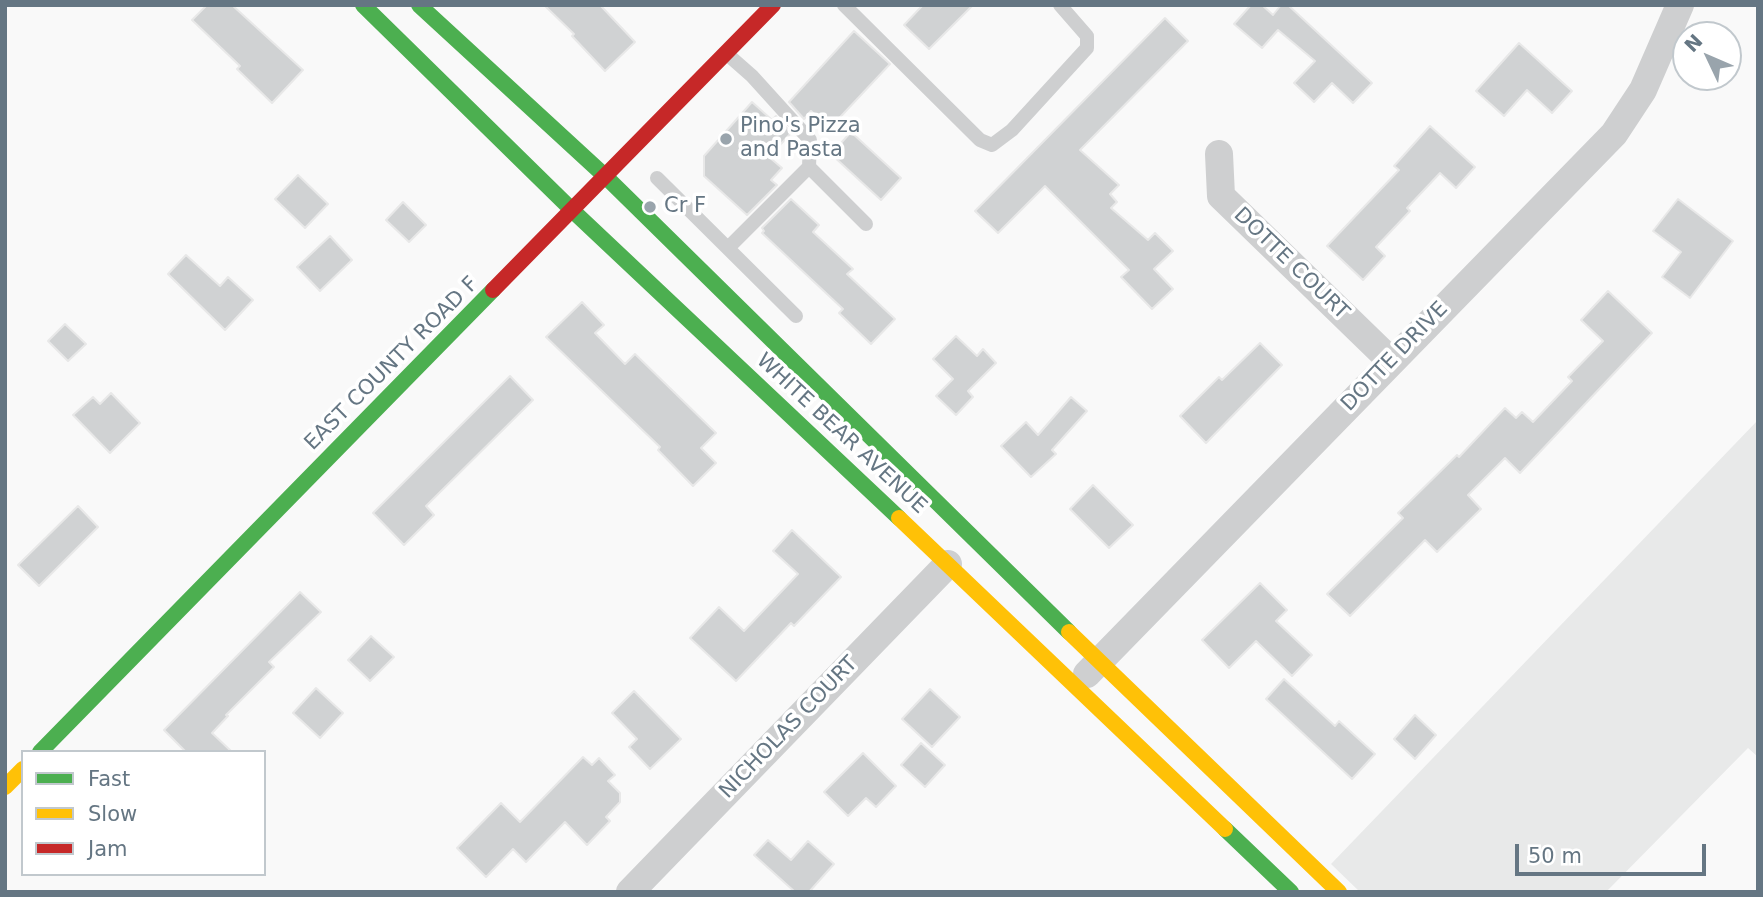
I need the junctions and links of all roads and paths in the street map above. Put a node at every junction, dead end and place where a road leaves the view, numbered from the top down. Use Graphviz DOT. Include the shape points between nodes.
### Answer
graph roads {
  1 [pos="363,5"];
  2 [pos="419,5"];
  3 [pos="773,5"];
  4 [pos="844,5"];
  5 [pos="1060,5"];
  6 [pos="1680,5"];
  7 [pos="726,53"];
  8 [pos="1219,154"];
  9 [pos="809,167"];
  10 [pos="606,177"];
  11 [pos="657,178"];
  12 [pos="573,211"];
  13 [pos="866,224"];
  14 [pos="728,248"];
  15 [pos="796,316"];
  16 [pos="1391,361"];
  17 [pos="948,564"];
  18 [pos="1099,662"];
  19 [pos="1075,686"];
  20 [pos="42,750"];
  21 [pos="21,771"];
  22 [pos="5,787"];
  23 [pos="630,892"];
  24 [pos="1291,892"];
  25 [pos="1339,892"];
  1 -- 12 [label="main road, WHITE BEAR AVENUE"];
  2 -- 10 [label="main road, WHITE BEAR AVENUE"];
  3 -- 7 [label="main road, EAST COUNTY ROAD F"];
  4 -- 5 [label="lane" via="980,139 992,145 1012,130 1087,48 1087,36"];
  6 -- 16 [label="street, DOTTE DRIVE" via="1643,90 1614,134"];
  7 -- 9 [label="lane" via="810,140"];
  7 -- 10 [label="main road, EAST COUNTY ROAD F"];
  8 -- 16 [label="street, DOTTE COURT" via="1221,196"];
  9 -- 13 [label="lane"];
  9 -- 14 [label="lane"];
  10 -- 12 [label="main road, EAST COUNTY ROAD F"];
  10 -- 18 [label="main road, WHITE BEAR AVENUE"];
  11 -- 14 [label="lane"];
  12 -- 17 [label="main road, WHITE BEAR AVENUE"];
  12 -- 20 [label="main road, EAST COUNTY ROAD F"];
  14 -- 15 [label="lane"];
  16 -- 18 [label="street, DOTTE DRIVE"];
  17 -- 19 [label="main road, WHITE BEAR AVENUE"];
  17 -- 23 [label="street, NICHOLAS COURT"];
  18 -- 19 [label="street, DOTTE DRIVE"];
  18 -- 25 [label="main road, WHITE BEAR AVENUE"];
  19 -- 24 [label="main road, WHITE BEAR AVENUE"];
  21 -- 22 [label="main road"];
}
